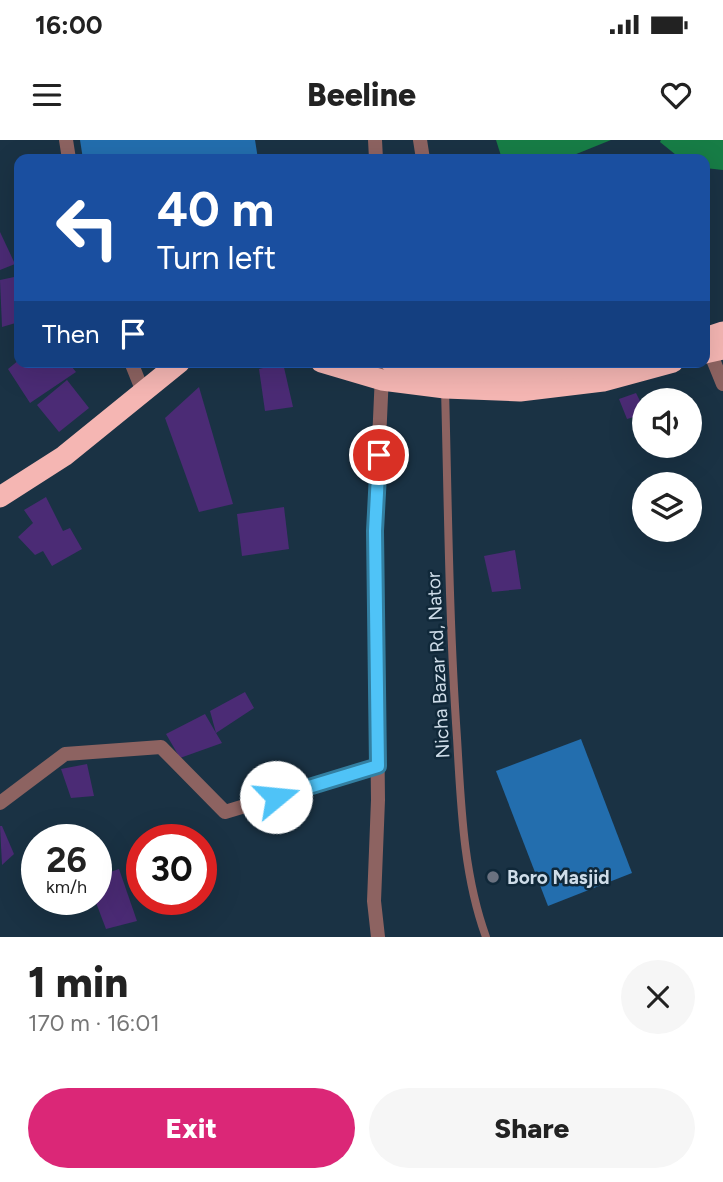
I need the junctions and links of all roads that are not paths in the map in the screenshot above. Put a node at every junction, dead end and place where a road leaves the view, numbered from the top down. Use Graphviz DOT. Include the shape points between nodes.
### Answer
graph roads {
  1 [pos="723,323"];
  2 [pos="723,332"];
  3 [pos="710,346"];
  4 [pos="133,368"];
  5 [pos="174,368"];
  6 [pos="385,368"];
  7 [pos="571,368"];
  8 [pos="651,368"];
  9 [pos="444,374"];
  10 [pos="723,384"];
  11 [pos="143,392"];
  12 [pos="0,497"];
  13 [pos="378,766"];
  14 [pos="0,803"];
  15 [pos="378,937"];
  16 [pos="486,937"];
  1 -- 3 [label="street"];
  2 -- 3 [label="highway"];
  3 -- 10 [label="street"];
  4 -- 11 [label="street"];
  5 -- 11 [label="highway"];
  6 -- 9 [label="highway"];
  6 -- 13 [label="street" via="375,531"];
  7 -- 9 [label="highway"];
  8 -- 9 [label="highway" via="603,381 520,391"];
  9 -- 16 [label="lane, Nicha Bazar Rd, Nator" via="462,831"];
  11 -- 12 [label="highway" via="64,456"];
  13 -- 14 [label="street" via="225,812 161,747 65,754"];
  13 -- 15 [label="street" via="374,901"];
}
